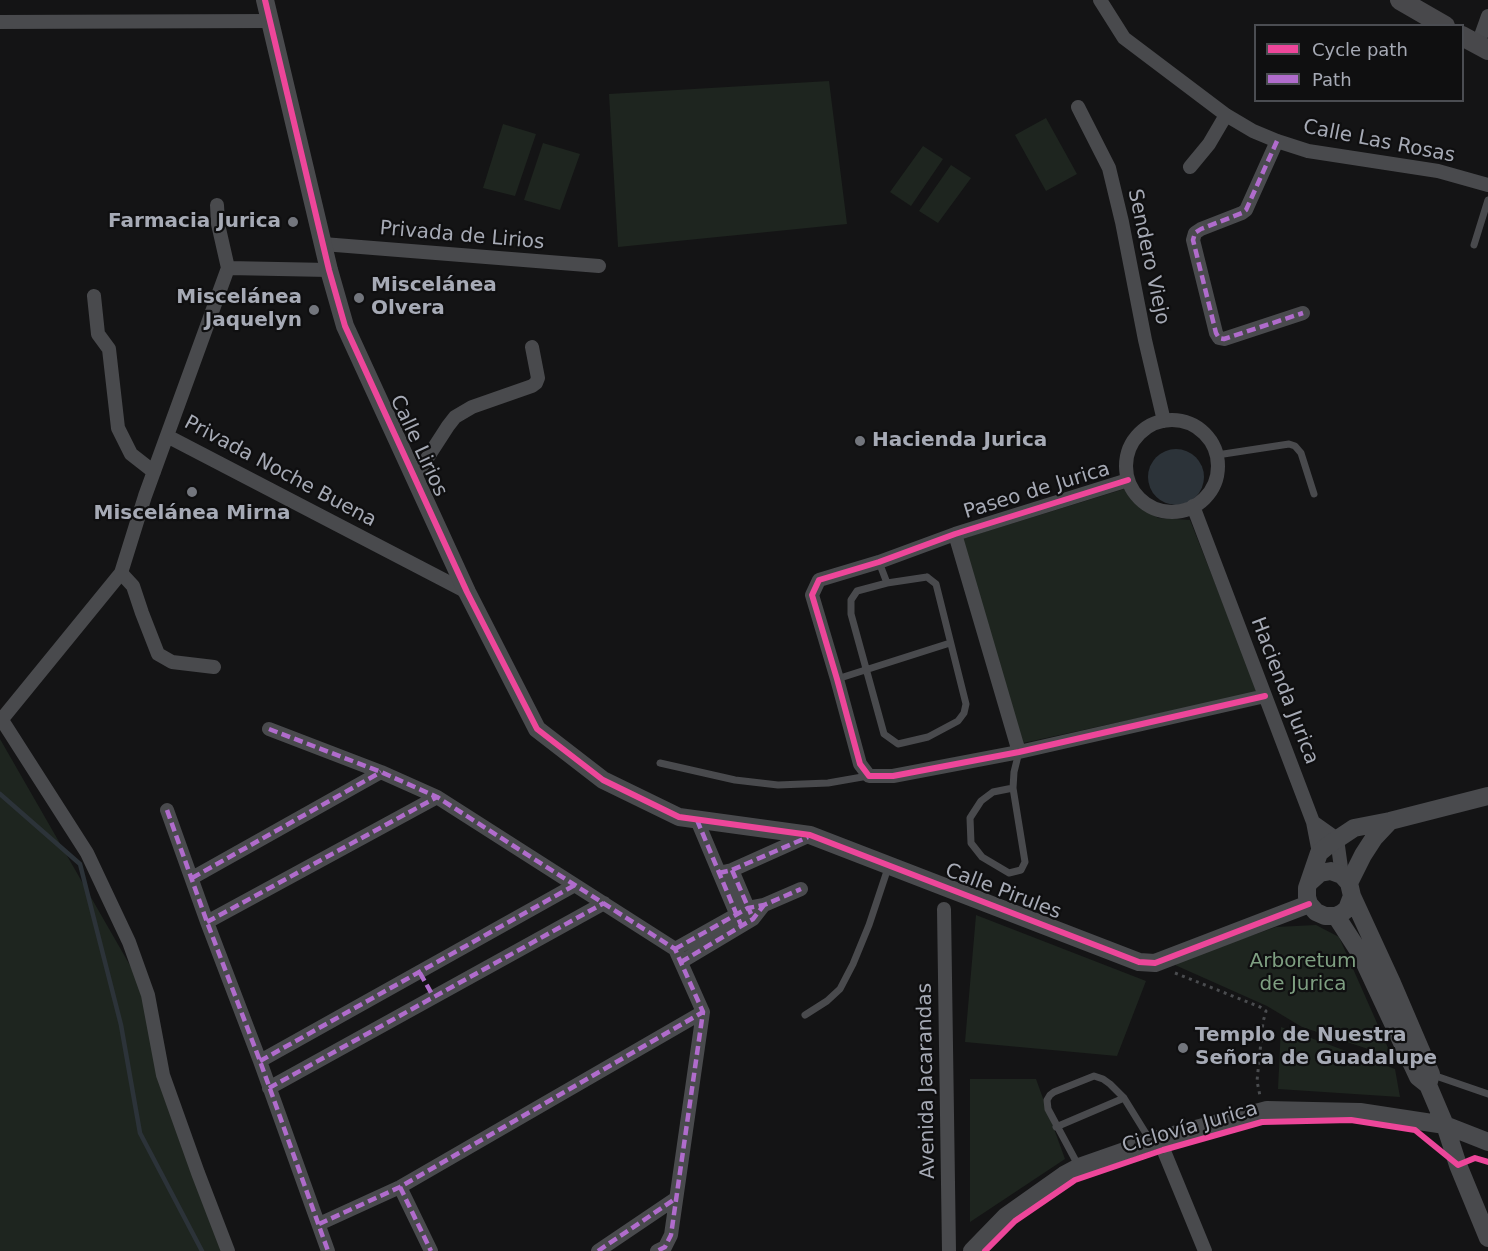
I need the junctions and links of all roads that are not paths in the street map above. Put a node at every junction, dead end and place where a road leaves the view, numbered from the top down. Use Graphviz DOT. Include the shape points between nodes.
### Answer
graph roads {
  1 [pos="265,0"];
  2 [pos="1101,0"];
  3 [pos="1400,0"];
  4 [pos="1488,16"];
  5 [pos="269,21"];
  6 [pos="0,22"];
  7 [pos="1442,24"];
  8 [pos="1476,43"];
  9 [pos="1078,107"];
  10 [pos="1226,115"];
  11 [pos="1277,141"];
  12 [pos="1190,167"];
  13 [pos="1488,185"];
  14 [pos="1488,200"];
  15 [pos="217,205"];
  16 [pos="323,244"];
  17 [pos="1474,245"];
  18 [pos="599,266"];
  19 [pos="228,268"];
  20 [pos="329,270"];
  21 [pos="94,296"];
  22 [pos="1302,313"];
  23 [pos="532,347"];
  24 [pos="1164,421"];
  25 [pos="167,436"];
  26 [pos="1217,455"];
  27 [pos="154,472"];
  28 [pos="414,477"];
  29 [pos="1128,480"];
  30 [pos="1314,494"];
  31 [pos="1193,507"];
  32 [pos="955,534"];
  33 [pos="879,562"];
  34 [pos="121,573"];
  35 [pos="887,583"];
  36 [pos="467,592"];
  37 [pos="951,643"];
  38 [pos="214,667"];
  39 [pos="866,670"];
  40 [pos="837,679"];
  41 [pos="1265,696"];
  42 [pos="1,718"];
  43 [pos="269,729"];
  44 [pos="1019,752"];
  45 [pos="660,763"];
  46 [pos="381,772"];
  47 [pos="869,776"];
  48 [pos="1013,788"];
  49 [pos="1488,796"];
  50 [pos="437,797"];
  51 [pos="167,810"];
  52 [pos="679,818"];
  53 [pos="697,820"];
  54 [pos="1390,821"];
  55 [pos="1314,822"];
  56 [pos="810,835"];
  57 [pos="1337,839"];
  58 [pos="1319,853"];
  59 [pos="889,866"];
  60 [pos="726,872"];
  61 [pos="192,878"];
  62 [pos="1311,881"];
  63 [pos="574,885"];
  64 [pos="1348,885"];
  65 [pos="801,889"];
  66 [pos="604,903"];
  67 [pos="1309,904"];
  68 [pos="944,909"];
  69 [pos="745,916"];
  70 [pos="1336,916"];
  71 [pos="207,922"];
  72 [pos="678,956"];
  73 [pos="420,973"];
  74 [pos="433,996"];
  75 [pos="703,1012"];
  76 [pos="805,1015"];
  77 [pos="260,1061"];
  78 [pos="1425,1079"];
  79 [pos="269,1088"];
  80 [pos="1488,1094"];
  81 [pos="1124,1098"];
  82 [pos="1445,1125"];
  83 [pos="1056,1127"];
  84 [pos="1155,1140"];
  85 [pos="1488,1142"];
  86 [pos="1078,1167"];
  87 [pos="400,1187"];
  88 [pos="675,1199"];
  89 [pos="319,1224"];
  90 [pos="1488,1238"];
  91 [pos="228,1251"];
  92 [pos="328,1251"];
  93 [pos="431,1251"];
  94 [pos="598,1251"];
  95 [pos="657,1251"];
  96 [pos="949,1251"];
  97 [pos="972,1251"];
  98 [pos="1205,1251"];
  1 -- 5 [label="street, Calle Lirios"];
  2 -- 10 [label="street, Calle Las Rosas" via="1124,38"];
  3 -- 7 [label="main road"];
  4 -- 8 [label="street"];
  5 -- 6 [label="street"];
  5 -- 16 [label="street, Calle Lirios"];
  9 -- 24 [label="street, Sendero Viejo" via="1109,168"];
  10 -- 11 [label="street, Calle Las Rosas"];
  10 -- 12 [label="street"];
  11 -- 13 [label="street, Calle Las Rosas" via="1308,152 1438,171"];
  11 -- 22 [label="street" via="1246,210 1195,233 1193,240 1219,338"];
  14 -- 17 [label="lane"];
  15 -- 19 [label="street"];
  16 -- 18 [label="street, Privada de Lirios"];
  16 -- 20 [label="street, Calle Lirios"];
  19 -- 20 [label="street"];
  19 -- 25 [label="street, Privada Noche Buena"];
  20 -- 28 [label="street, Calle Lirios" via="345,326"];
  21 -- 27 [label="street" via="98,334 109,349 118,428 131,454"];
  23 -- 28 [label="street" via="536,383 455,417"];
  24 -- 26 [label="street" via="1190,423 1201,430"];
  24 -- 29 [label="street, Paseo de Jurica" via="1151,424 1132,442 1127,454"];
  25 -- 27 [label="street"];
  25 -- 36 [label="street, Privada Noche Buena"];
  26 -- 30 [label="lane" via="1295,446 1301,453"];
  26 -- 31 [label="street" via="1212,489"];
  27 -- 34 [label="street"];
  28 -- 36 [label="street, Calle Lirios"];
  29 -- 31 [label="street, Paseo de Jurica" via="1143,501 1155,508 1180,511"];
  29 -- 32 [label="street, Paseo de Jurica"];
  31 -- 41 [label="street, Hacienda Jurica"];
  32 -- 33 [label="street, Paseo de Jurica"];
  32 -- 44 [label="street"];
  33 -- 35 [label="lane"];
  33 -- 40 [label="street, Paseo de Jurica" via="819,580 812,595"];
  34 -- 38 [label="street" via="133,586 158,654 172,662"];
  34 -- 42 [label="street"];
  35 -- 37 [label="lane" via="927,577 936,584"];
  35 -- 39 [label="lane" via="857,591 851,600"];
  36 -- 52 [label="street, Calle Lirios" via="537,729 603,780"];
  37 -- 39 [label="lane"];
  37 -- 39 [label="lane" via="966,704 964,713 958,721 928,737 898,744 884,734"];
  39 -- 40 [label="lane"];
  40 -- 47 [label="street, Paseo de Jurica" via="860,764"];
  41 -- 44 [label="street"];
  41 -- 55 [label="street, Hacienda Jurica"];
  42 -- 91 [label="street" via="87,853 129,942 148,994 163,1075"];
  43 -- 46 [label="street"];
  44 -- 47 [label="street" via="893,776"];
  44 -- 48 [label="lane"];
  45 -- 47 [label="lane" via="778,785"];
  46 -- 50 [label="street"];
  46 -- 61 [label="street"];
  48 -- 48 [label="lane" via="1025,862 1020,870 1010,873 982,857 970,843 970,818 981,801 993,792"];
  49 -- 54 [label="street"];
  50 -- 63 [label="street"];
  50 -- 71 [label="street"];
  51 -- 61 [label="street"];
  52 -- 53 [label="street, Calle Pirules"];
  53 -- 56 [label="street, Calle Pirules"];
  53 -- 60 [label="street"];
  54 -- 57 [label="street" via="1354,828"];
  54 -- 64 [label="street" via="1374,838"];
  55 -- 57 [label="street"];
  55 -- 58 [label="street, Hacienda Jurica"];
  56 -- 59 [label="street, Calle Pirules"];
  56 -- 60 [label="street"];
  57 -- 58 [label="street"];
  57 -- 64 [label="street"];
  58 -- 62 [label="street"];
  59 -- 67 [label="street, Calle Pirules" via="1139,962 1155,963"];
  59 -- 76 [label="lane" via="840,989"];
  60 -- 69 [label="street"];
  61 -- 71 [label="street"];
  62 -- 64 [label="street" via="1320,873 1331,871"];
  62 -- 67 [label="street" via="1307,888"];
  63 -- 66 [label="street"];
  63 -- 73 [label="street"];
  64 -- 70 [label="street" via="1347,909"];
  64 -- 78 [label="street" via="1392,983"];
  65 -- 69 [label="street"];
  66 -- 72 [label="street"];
  66 -- 74 [label="street"];
  67 -- 70 [label="street" via="1316,912"];
  68 -- 96 [label="street, Avenida Jacarandas"];
  69 -- 72 [label="street"];
  70 -- 78 [label="street" via="1360,953"];
  71 -- 77 [label="street"];
  72 -- 75 [label="street"];
  73 -- 74 [label="street"];
  73 -- 77 [label="street"];
  74 -- 79 [label="street"];
  75 -- 87 [label="street"];
  75 -- 88 [label="street"];
  77 -- 79 [label="street"];
  78 -- 80 [label="lane"];
  78 -- 82 [label="street"];
  79 -- 89 [label="street"];
  81 -- 83 [label="lane"];
  81 -- 83 [label="lane" via="1110,1084 1094,1076 1054,1092 1047,1100"];
  81 -- 84 [label="lane"];
  82 -- 84 [label="street" via="1360,1112 1267,1110"];
  82 -- 85 [label="street"];
  82 -- 90 [label="street"];
  83 -- 86 [label="lane"];
  84 -- 86 [label="street"];
  84 -- 98 [label="street"];
  86 -- 97 [label="street" via="1006,1216"];
  87 -- 89 [label="street"];
  87 -- 93 [label="street"];
  88 -- 94 [label="street"];
  88 -- 95 [label="street" via="671,1234 665,1247"];
  89 -- 92 [label="street"];
}
